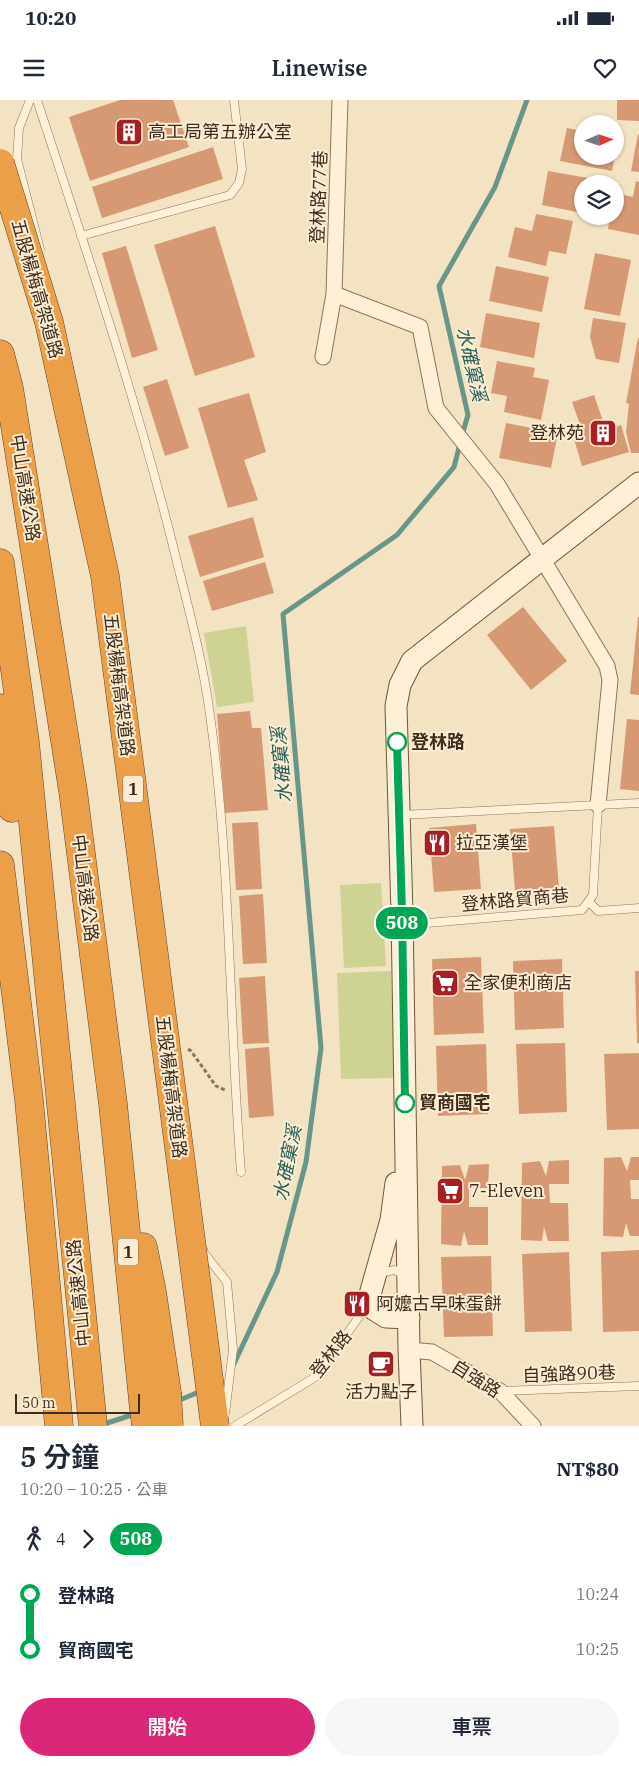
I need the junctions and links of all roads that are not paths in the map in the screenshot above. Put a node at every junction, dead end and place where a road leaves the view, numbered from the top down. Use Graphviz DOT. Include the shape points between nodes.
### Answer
graph roads {
  1 [pos="30,100"];
  2 [pos="37,100"];
  3 [pos="234,100"];
  4 [pos="340,100"];
  5 [pos="0,163"];
  6 [pos="81,236"];
  7 [pos="41,252"];
  8 [pos="334,294"];
  9 [pos="0,343"];
  10 [pos="0,354"];
  11 [pos="323,357"];
  12 [pos="9,388"];
  13 [pos="639,483"];
  14 [pos="107,548"];
  15 [pos="543,559"];
  16 [pos="0,565"];
  17 [pos="0,708"];
  18 [pos="639,803"];
  19 [pos="598,805"];
  20 [pos="399,815"];
  21 [pos="0,865"];
  22 [pos="589,902"];
  23 [pos="639,908"];
  24 [pos="402,925"];
  25 [pos="405,1108"];
  26 [pos="188,1150"];
  27 [pos="241,1172"];
  28 [pos="203,1244"];
  29 [pos="377,1273"];
  30 [pos="408,1278"];
  31 [pos="367,1305"];
  32 [pos="409,1318"];
  33 [pos="409,1350"];
  34 [pos="639,1386"];
  35 [pos="500,1391"];
  36 [pos="152,1406"];
  37 [pos="78,1422"];
  38 [pos="170,1426"];
  39 [pos="215,1426"];
  40 [pos="224,1426"];
  41 [pos="235,1426"];
  42 [pos="412,1426"];
  43 [pos="532,1426"];
  1 -- 7 [label="lane" via="19,128 17,159"];
  2 -- 6 [label="lane"];
  3 -- 6 [label="lane" via="242,169 239,183 230,195"];
  4 -- 8 [label="street, 登林路77巷"];
  5 -- 39 [label="highway, 五股楊梅高架道路 / 1, bridge" via="49,322 105,576"];
  6 -- 27 [label="lane" via="155,472 191,618 210,713 221,815"];
  8 -- 11 [label="street, 登林路77巷"];
  8 -- 15 [label="street" via="420,327 436,408 497,484"];
  9 -- 12 [label="highway"];
  10 -- 12 [label="highway, 中山高速公路 / 1"];
  12 -- 36 [label="highway, 中山高速公路 / 1" via="73,790"];
  13 -- 15 [label="street, 登林路"];
  14 -- 26 [label="lane" via="168,1040"];
  15 -- 19 [label="street" via="607,666 610,680"];
  15 -- 20 [label="street, 登林路" via="412,661 400,685 396,706"];
  16 -- 37 [label="highway, 中山高速公路" via="25,742"];
  17 -- 37 [label="highway"];
  18 -- 19 [label="lane"];
  19 -- 20 [label="lane"];
  19 -- 22 [label="lane, 登林路貿商巷" via="593,895"];
  20 -- 24 [label="street, 登林路"];
  21 -- 37 [label="highway" via="29,1100"];
  22 -- 23 [label="lane" via="598,911"];
  22 -- 24 [label="lane, 登林路貿商巷" via="582,910"];
  24 -- 25 [label="street, 登林路"];
  25 -- 29 [label="street, 登林路" via="391,1220"];
  25 -- 30 [label="street, 登林路"];
  28 -- 40 [label="lane, bridge" via="204,1253 227,1282 233,1349"];
  29 -- 30 [label="lane" via="395,1270"];
  29 -- 31 [label="street, 登林路"];
  30 -- 32 [label="street, 登林路"];
  31 -- 32 [label="street" via="386,1317"];
  31 -- 41 [label="lane, 登林路" via="317,1376"];
  32 -- 33 [label="street"];
  33 -- 35 [label="street, 自強路" via="432,1352"];
  33 -- 42 [label="street"];
  34 -- 35 [label="lane, 自強路90巷"];
  35 -- 43 [label="street, 自強路"];
  36 -- 38 [label="highway, 中山高速公路, bridge"];
}
